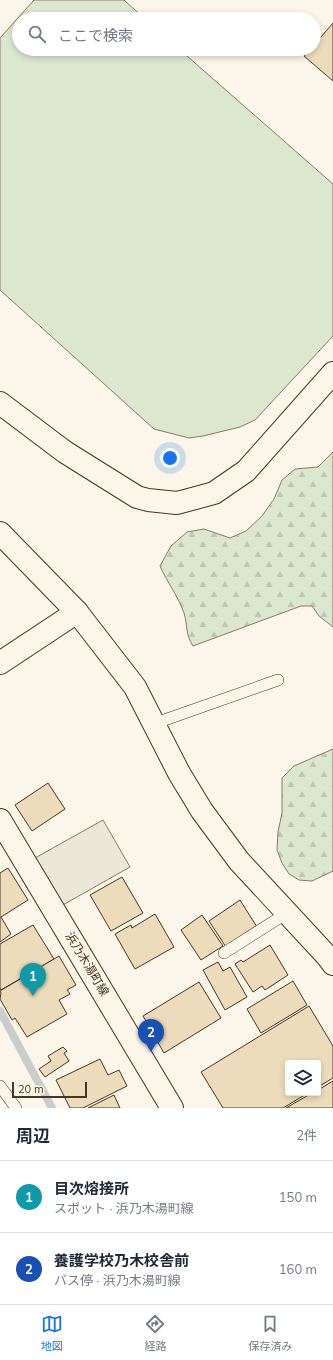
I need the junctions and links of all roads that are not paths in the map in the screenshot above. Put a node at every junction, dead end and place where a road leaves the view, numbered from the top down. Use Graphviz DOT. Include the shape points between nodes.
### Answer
graph roads {
  1 [pos="333,373"];
  2 [pos="0,403"];
  3 [pos="0,533"];
  4 [pos="77,612"];
  5 [pos="0,663"];
  6 [pos="278,680"];
  7 [pos="153,724"];
  8 [pos="0,820"];
  9 [pos="287,913"];
  10 [pos="224,953"];
  11 [pos="333,964"];
  12 [pos="0,1086"];
  13 [pos="16,1108"];
  14 [pos="172,1108"];
  1 -- 2 [label="street" via="246,471 214,493 176,503 137,497 65,452"];
  3 -- 4 [label="street"];
  4 -- 5 [label="street"];
  4 -- 7 [label="street" via="135,687"];
  6 -- 7 [label="lane"];
  7 -- 9 [label="street" via="202,811 239,861"];
  8 -- 14 [label="street, 浜乃木湯町線"];
  9 -- 10 [label="lane"];
  9 -- 11 [label="street"];
  12 -- 13 [label="lane"];
}
